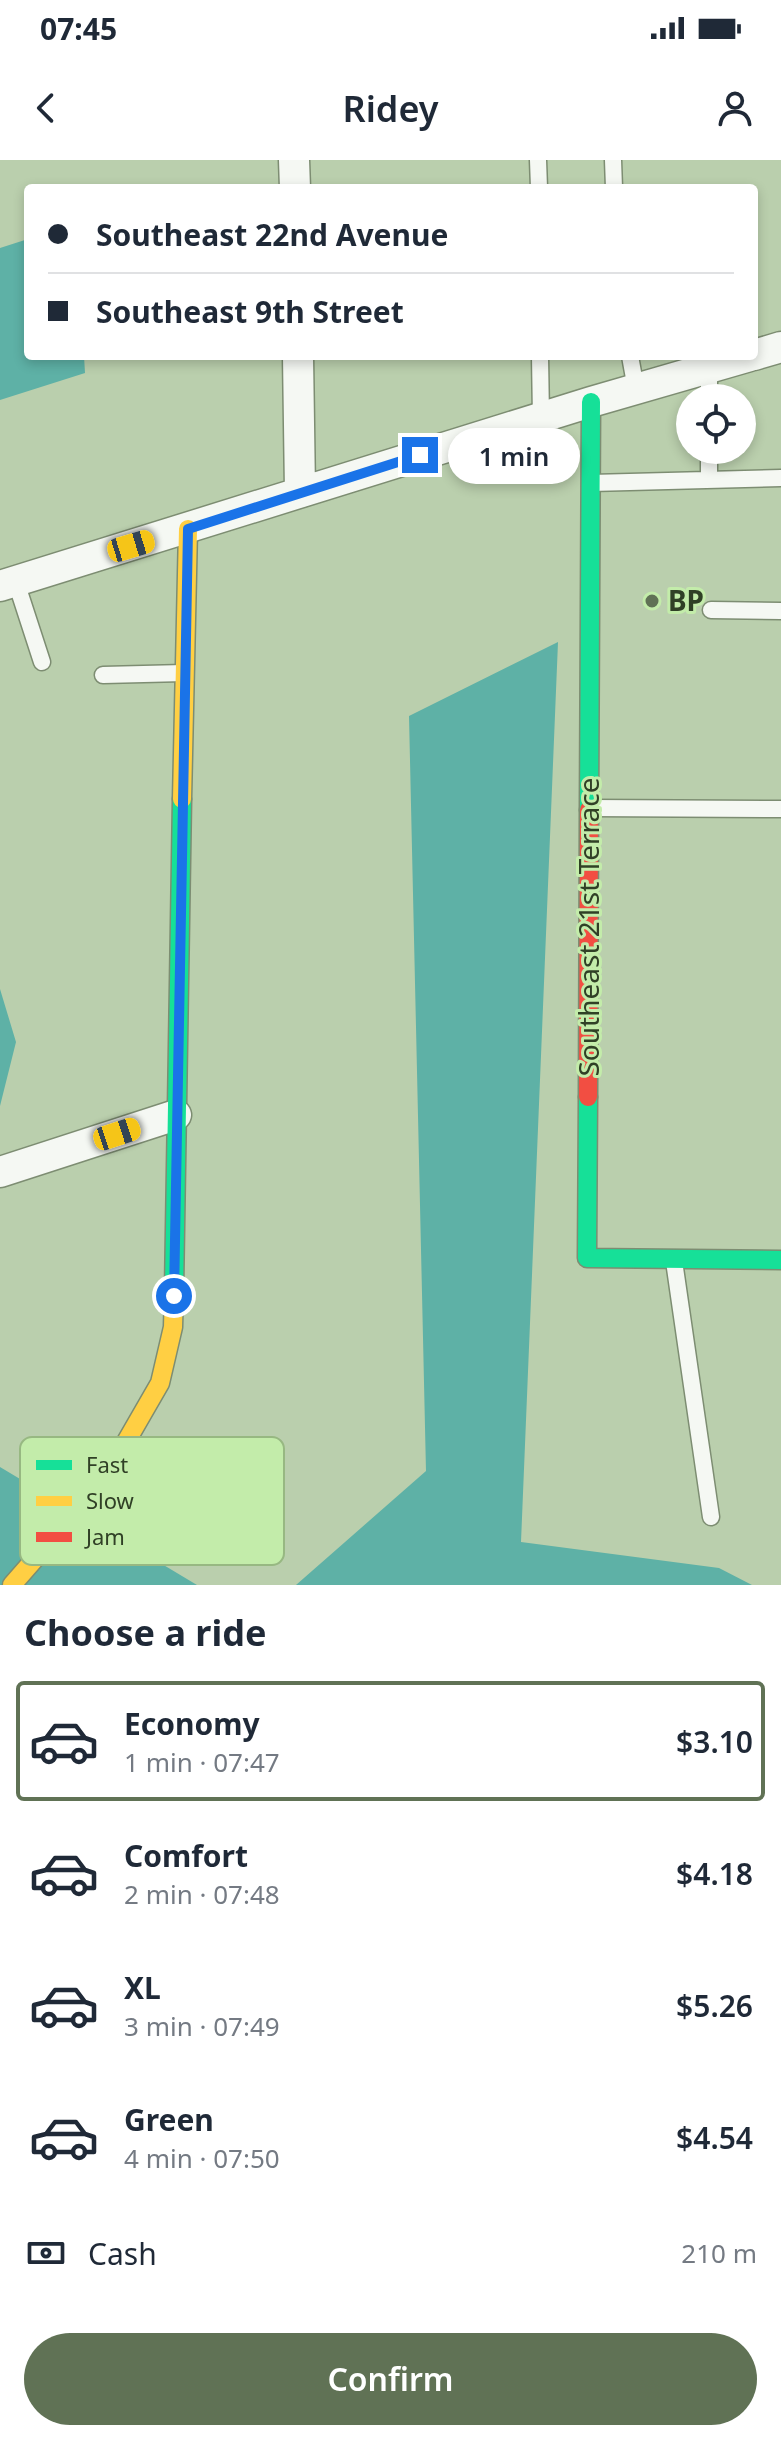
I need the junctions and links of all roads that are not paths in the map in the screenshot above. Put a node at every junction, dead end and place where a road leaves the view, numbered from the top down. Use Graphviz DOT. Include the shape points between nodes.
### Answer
graph roads {
  1 [pos="294,160"];
  2 [pos="538,160"];
  3 [pos="613,160"];
  4 [pos="295,184"];
  5 [pos="539,184"];
  6 [pos="614,184"];
  7 [pos="781,347"];
  8 [pos="758,353"];
  9 [pos="298,360"];
  10 [pos="540,360"];
  11 [pos="631,360"];
  12 [pos="744,360"];
  13 [pos="709,383"];
  14 [pos="636,389"];
  15 [pos="591,402"];
  16 [pos="541,418"];
  17 [pos="709,464"];
  18 [pos="781,478"];
  19 [pos="709,480"];
  20 [pos="591,483"];
  21 [pos="300,492"];
  22 [pos="188,529"];
  23 [pos="8,584"];
  24 [pos="711,610"];
  25 [pos="781,611"];
  26 [pos="42,662"];
  27 [pos="185,673"];
  28 [pos="103,675"];
  29 [pos="589,808"];
  30 [pos="781,809"];
  31 [pos="176,1115"];
  32 [pos="0,1172"];
  33 [pos="674,1259"];
  34 [pos="781,1260"];
  35 [pos="129,1437"];
  36 [pos="711,1517"];
  37 [pos="29,1565"];
  38 [pos="12,1585"];
  1 -- 4 [label="street"];
  2 -- 5 [label="lane"];
  3 -- 6 [label="lane"];
  7 -- 8 [label="street"];
  9 -- 21 [label="street"];
  10 -- 16 [label="lane"];
  11 -- 14 [label="lane"];
  12 -- 13 [label="street"];
  13 -- 14 [label="street"];
  14 -- 15 [label="street"];
  15 -- 16 [label="street"];
  15 -- 20 [label="street, Southeast 21st Terrace"];
  16 -- 21 [label="street"];
  17 -- 19 [label="lane"];
  18 -- 19 [label="lane"];
  19 -- 20 [label="lane"];
  20 -- 29 [label="street, Southeast 21st Terrace"];
  21 -- 22 [label="street"];
  22 -- 23 [label="street"];
  22 -- 27 [label="street"];
  23 -- 26 [label="lane"];
  24 -- 25 [label="lane"];
  27 -- 28 [label="lane"];
  27 -- 31 [label="street"];
  29 -- 30 [label="lane"];
  29 -- 33 [label="street, Southeast 21st Terrace" via="587,1258"];
  31 -- 32 [label="street"];
  31 -- 35 [label="street" via="173,1327 160,1383"];
  33 -- 34 [label="street, Southeast 21st Terrace"];
  33 -- 36 [label="lane"];
  37 -- 38 [label="street"];
}
